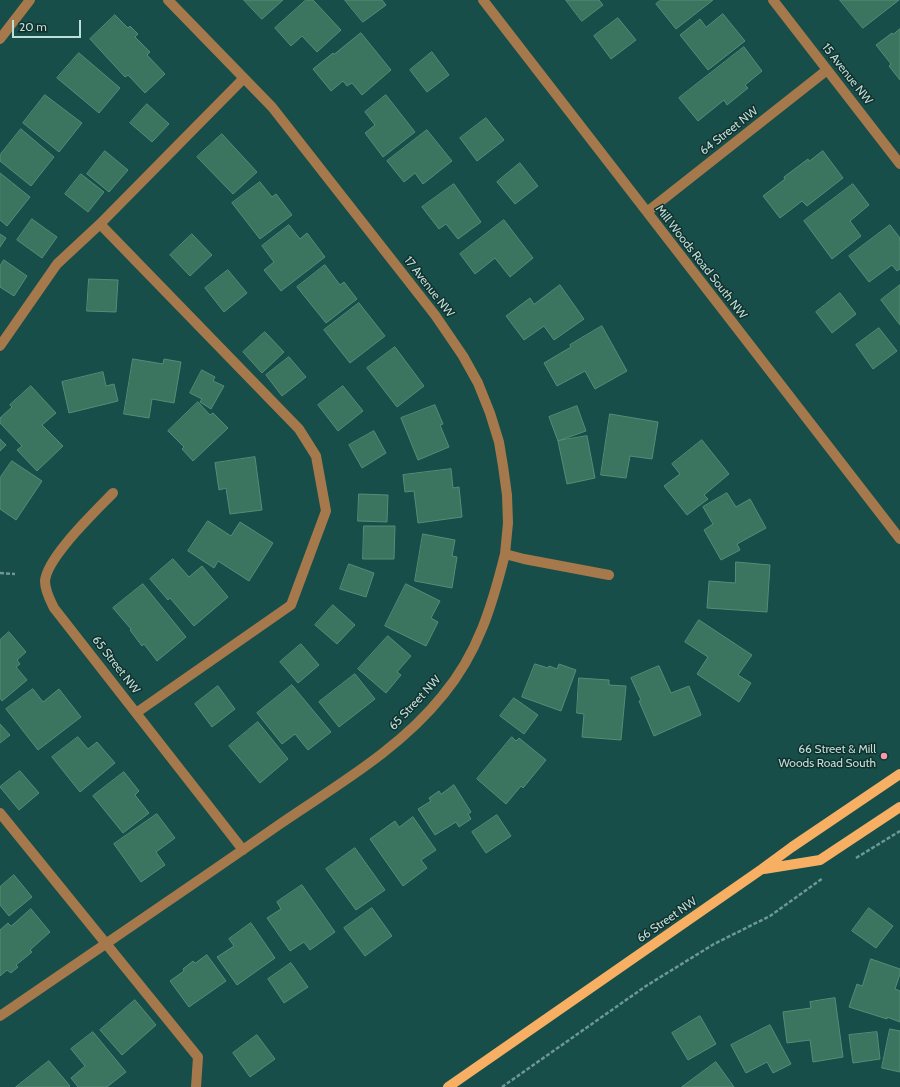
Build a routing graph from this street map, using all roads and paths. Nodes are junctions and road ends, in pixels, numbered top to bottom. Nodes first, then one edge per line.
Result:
1 (30, 0) edge
2 (168, 0) edge
3 (483, 0) edge
4 (774, 0) edge
5 (0, 39) edge
6 (827, 70) junction
7 (244, 78) junction
8 (900, 164) edge
9 (646, 212) junction
10 (100, 224) junction
11 (0, 346) edge
12 (113, 493) dead end
13 (900, 539) edge
14 (506, 554) junction
15 (0, 573) edge
16 (15, 574) dead end
17 (609, 575) dead end
18 (136, 713) junction
19 (900, 774) edge
20 (900, 807) edge
21 (0, 813) edge
22 (900, 831) edge
23 (243, 850) junction
24 (852, 861) dead end
25 (762, 869) junction
26 (828, 874) dead end
27 (106, 943) junction
28 (0, 1016) edge
29 (196, 1087) edge
30 (448, 1087) edge
31 (502, 1087) edge

1 - 5 street
2 - 7 street, 17 Avenue NW
3 - 9 street, Mill Woods Road South NW
4 - 6 street, 15 Avenue NW
6 - 8 street, 15 Avenue NW
6 - 9 street, 64 Street NW
7 - 10 street
7 - 14 street, 17 Avenue NW
9 - 13 street, Mill Woods Road South NW
10 - 11 street
10 - 18 street
12 - 18 street, 65 Street NW
14 - 17 street
14 - 23 street, 65 Street NW
15 - 16 path
18 - 23 street, 65 Street NW
19 - 25 main road, 66 Street NW
20 - 25 main road
21 - 27 street
22 - 24 path
23 - 27 street, 65 Street NW
25 - 30 main road, 66 Street NW
26 - 31 path
27 - 28 street, 65 Street NW
27 - 29 street

